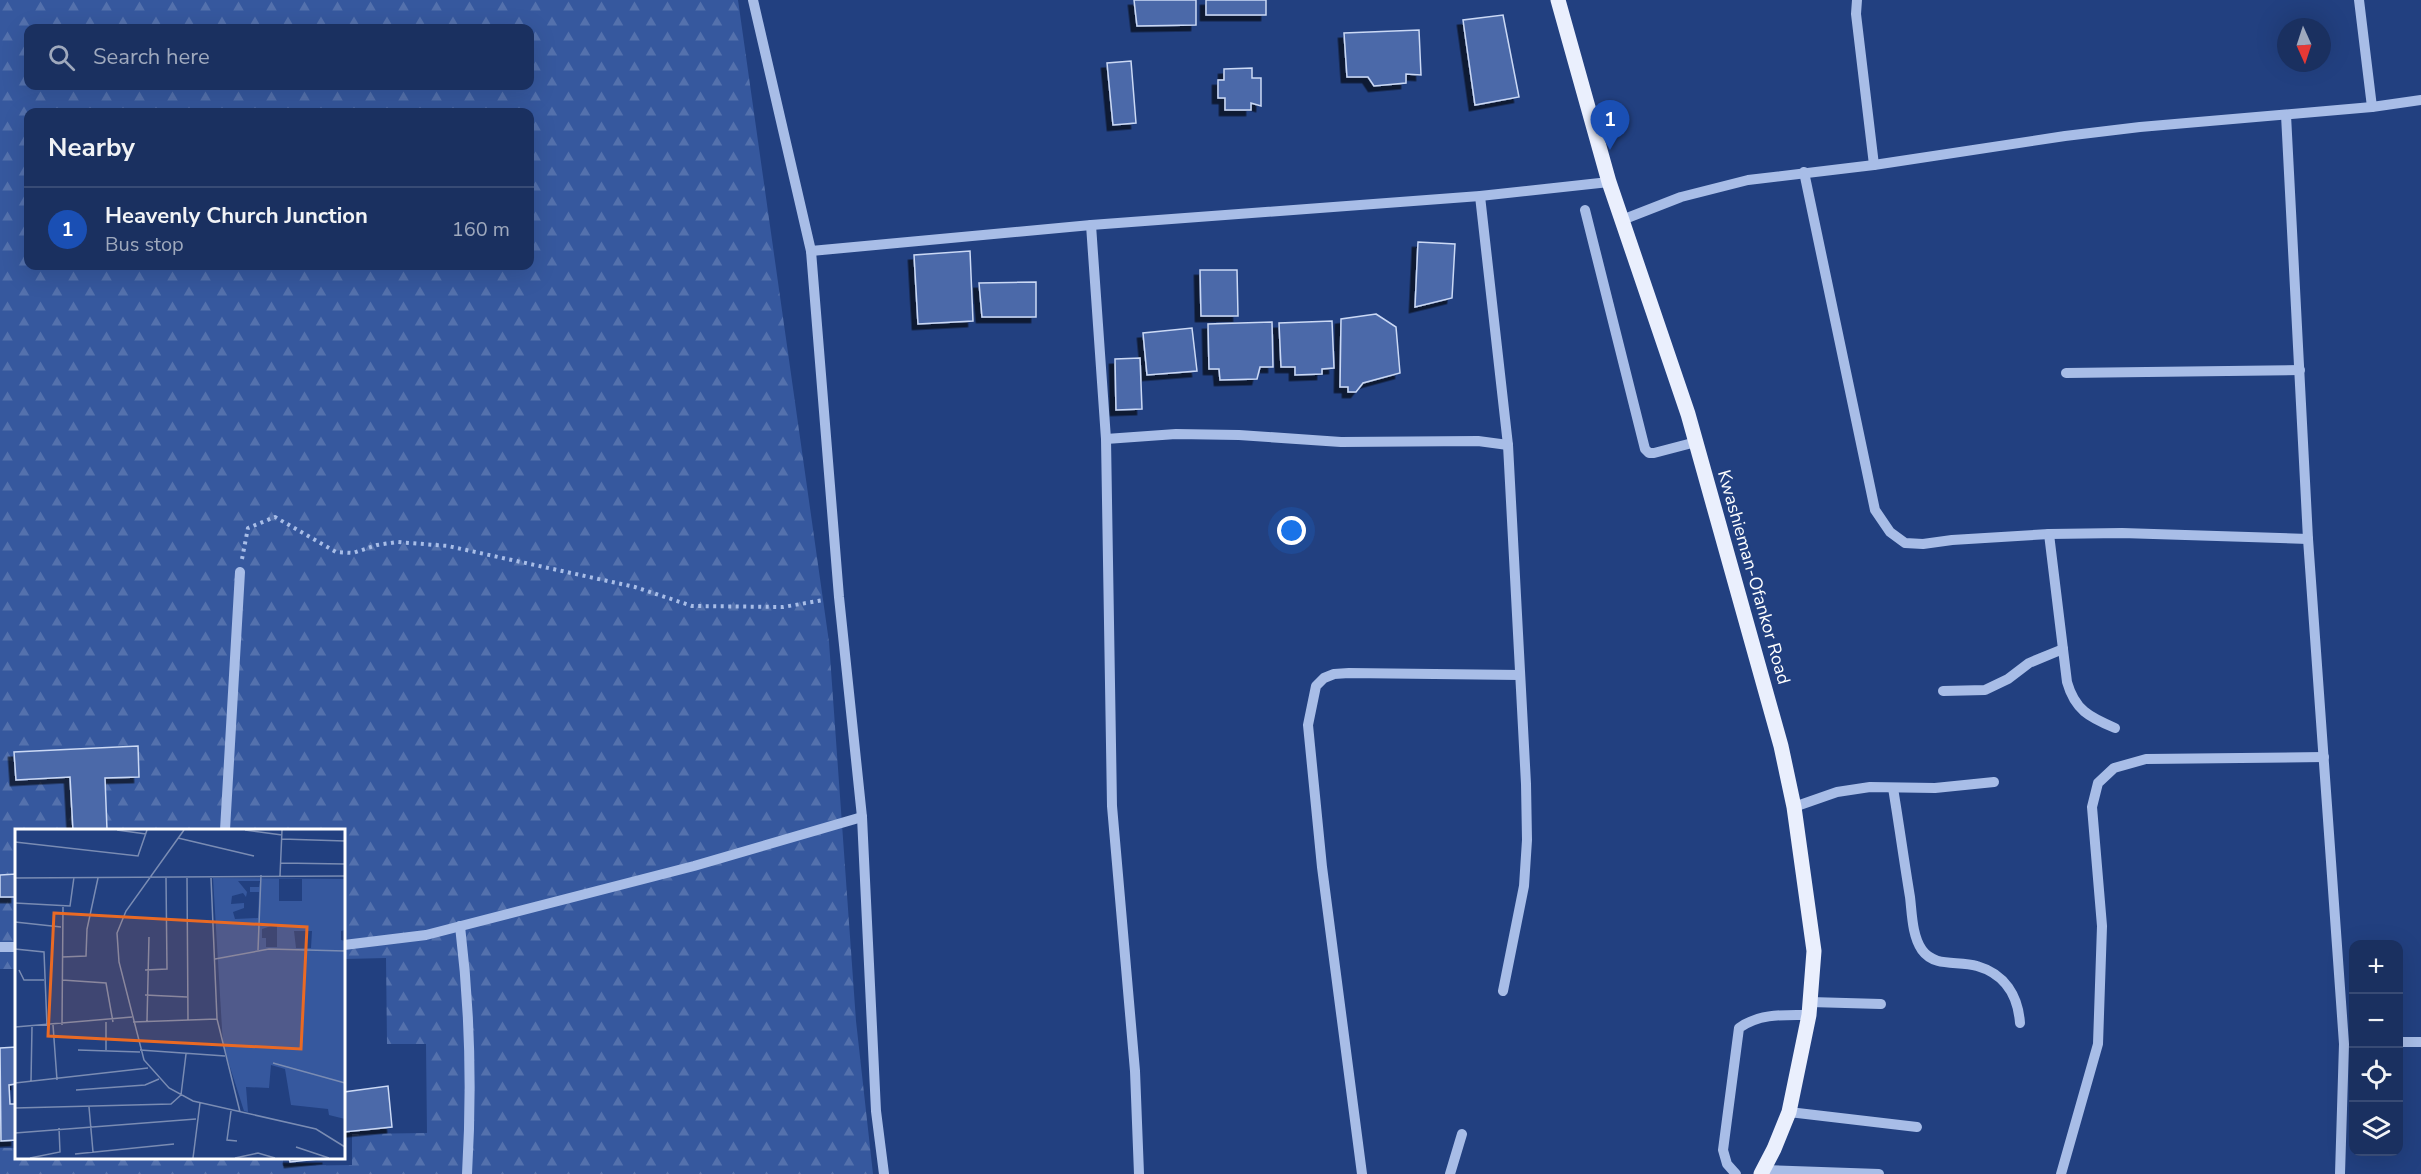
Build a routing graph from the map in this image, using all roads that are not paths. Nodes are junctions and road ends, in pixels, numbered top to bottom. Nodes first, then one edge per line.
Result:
1 (753, 0) edge
2 (1558, 0) edge
3 (1857, 0) edge
4 (2359, 0) edge
5 (2421, 100) edge
6 (2372, 107) junction
7 (2286, 115) junction
8 (1874, 165) junction
9 (1804, 172) junction
10 (1609, 182) junction
11 (1480, 196) junction
12 (1585, 210) dead end
13 (1622, 220) junction
14 (1091, 225) junction
15 (811, 251) junction
16 (2300, 370) junction
17 (2066, 373) dead end
18 (1106, 439) junction
19 (1696, 442) junction
20 (1508, 445) junction
21 (2049, 534) junction
22 (2308, 539) junction
23 (240, 572) road end
24 (2063, 649) junction
25 (1520, 675) junction
26 (1943, 691) dead end
27 (2115, 728) dead end
28 (2324, 757) junction
29 (1994, 782) dead end
30 (1893, 788) junction
31 (1794, 807) junction
32 (862, 817) junction
33 (225, 829) edge
34 (460, 926) junction
35 (345, 945) edge
36 (1503, 991) dead end
37 (1881, 1004) dead end
38 (1810, 1009) junction
39 (2020, 1023) dead end
40 (2403, 1042) edge
41 (2421, 1042) edge
42 (2349, 1044) edge
43 (1789, 1112) junction
44 (1917, 1127) dead end
45 (1462, 1134) dead end
46 (1762, 1172) edge
47 (467, 1174) edge
48 (884, 1174) edge
49 (1139, 1174) edge
50 (1362, 1174) edge
51 (1450, 1174) edge
52 (1736, 1174) edge
53 (1879, 1174) edge
54 (2061, 1174) edge
55 (2340, 1174) edge

1 - 15 street
2 - 10 main road, Kwashieman-Ofankor Road
3 - 8 street
4 - 6 street
5 - 6 street
6 - 7 street
7 - 8 street
7 - 16 street
8 - 9 street
9 - 13 street
9 - 21 street
10 - 11 street
10 - 13 main road, Kwashieman-Ofankor Road
11 - 14 street
11 - 20 street
12 - 19 street
13 - 19 main road, Kwashieman-Ofankor Road
14 - 15 street
14 - 18 street
15 - 32 street
16 - 17 street
16 - 22 street
18 - 20 street
18 - 49 street
19 - 31 main road, Kwashieman-Ofankor Road
20 - 25 street
21 - 22 street
21 - 24 street
22 - 28 street
23 - 33 street
24 - 26 street
24 - 27 street
25 - 36 street
25 - 50 street
28 - 42 street
28 - 54 street
29 - 30 street
30 - 31 street
30 - 39 street
31 - 38 main road, Kwashieman-Ofankor Road
32 - 34 street
32 - 48 street
34 - 35 street
34 - 47 street
37 - 38 street
38 - 43 main road, Kwashieman-Ofankor Road
38 - 52 street
40 - 41 street
42 - 55 street
43 - 44 street
43 - 46 main road, Kwashieman-Ofankor Road
45 - 51 street
46 - 53 street

